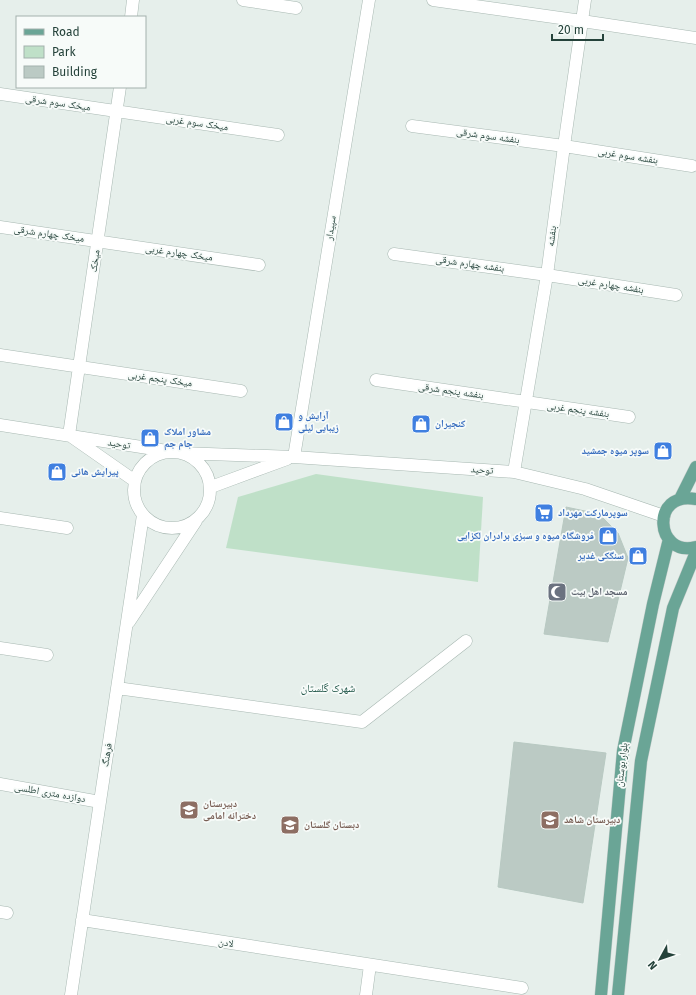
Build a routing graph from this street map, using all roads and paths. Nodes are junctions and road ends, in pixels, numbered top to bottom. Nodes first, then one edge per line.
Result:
1 (133, 0) edge
2 (243, 0) edge
3 (369, 0) edge
4 (433, 0) edge
5 (585, 0) edge
6 (296, 8) dead end
7 (131, 16) edge
8 (582, 21) junction
9 (696, 38) edge
10 (120, 88) edge
11 (0, 94) edge
12 (117, 112) junction
13 (412, 126) dead end
14 (278, 135) dead end
15 (564, 146) junction
16 (692, 166) dead end
17 (0, 227) edge
18 (98, 241) junction
19 (394, 254) dead end
20 (259, 265) dead end
21 (547, 275) junction
22 (676, 295) dead end
23 (0, 356) edge
24 (79, 367) junction
25 (376, 380) dead end
26 (241, 391) dead end
27 (526, 402) junction
28 (629, 417) dead end
29 (0, 424) edge
30 (69, 435) junction
31 (175, 452) junction
32 (294, 457) junction
33 (696, 467) edge
34 (514, 472) junction
35 (135, 481) junction
36 (211, 487) junction
37 (680, 499) junction
38 (696, 499) edge
39 (144, 515) junction
40 (664, 516) junction
41 (0, 518) edge
42 (198, 519) junction
43 (67, 528) dead end
44 (669, 540) junction
45 (696, 548) edge
46 (696, 552) edge
47 (127, 625) junction
48 (466, 641) dead end
49 (0, 648) edge
50 (47, 655) dead end
51 (117, 688) junction
52 (0, 784) edge
53 (100, 802) junction
54 (82, 920) junction
55 (370, 965) junction
56 (522, 988) dead end
57 (70, 995) edge
58 (366, 995) edge
59 (601, 995) edge
60 (618, 995) edge

1 - 7 street
2 - 6 street
3 - 32 street, سپیدار
4 - 8 street
5 - 8 street, بنفشه
8 - 9 street
8 - 15 street, بنفشه
10 - 12 street, میخک
11 - 12 street, میخک سوم شرقی
12 - 14 street, میخک سوم غربی
12 - 18 street, میخک
13 - 15 street, بنفشه سوم شرقی
15 - 16 street, بنفشه سوم غربی
15 - 21 street, بنفشه
17 - 18 street, میخک چهارم شرقی
18 - 20 street, میخک چهارم غربی
18 - 24 street, میخک
19 - 21 street, بنفشه چهارم شرقی
21 - 22 street, بنفشه چهارم غربی
21 - 27 street, بنفشه
23 - 24 street, میخک پنجم غربی
24 - 26 street, میخک پنجم غربی
24 - 30 street, میخک
25 - 27 street, بنفشه پنجم شرقی
27 - 28 street, بنفشه پنجم غربی
27 - 34 street, بنفشه
29 - 30 street, توحید
30 - 31 street, توحید
30 - 35 street, توحید
31 - 32 street, توحید
31 - 35 street
31 - 36 street
32 - 34 street, توحید
32 - 36 street, توحید
33 - 37 main road
34 - 40 street, توحید
35 - 39 street
36 - 42 street
37 - 38 main road
37 - 40 main road
39 - 42 street
39 - 47 street, فرهنگ
40 - 44 main road
41 - 43 street
42 - 47 street
44 - 45 main road
44 - 59 main road, بلوار بوستان
46 - 60 main road, بلوار بوستان
47 - 51 street, فرهنگ
48 - 51 street
49 - 50 street
51 - 53 street, فرهنگ
52 - 53 street, دوازده متری اطلسی
53 - 54 street, فرهنگ
54 - 55 street, لادن
54 - 57 street, فرهنگ
55 - 56 street, لادن
55 - 58 street

